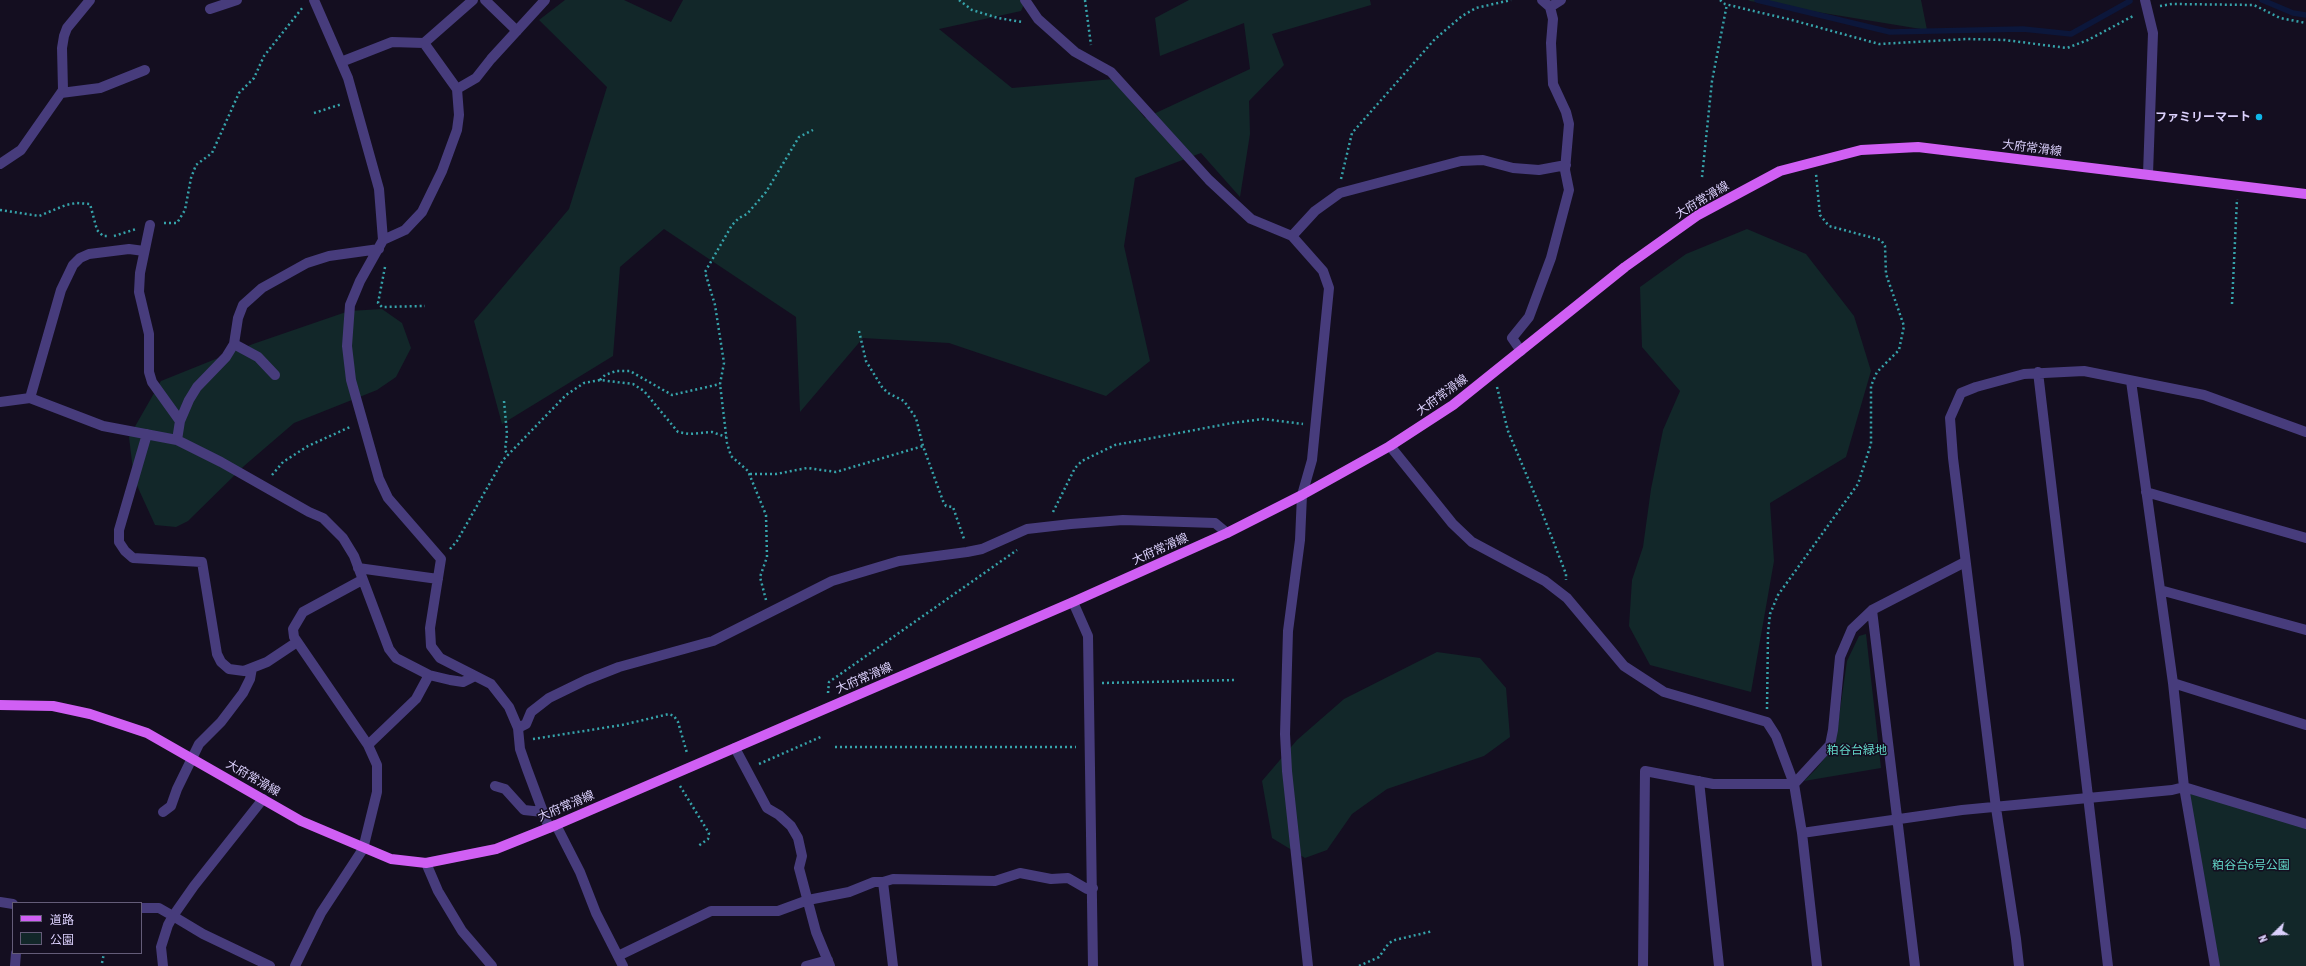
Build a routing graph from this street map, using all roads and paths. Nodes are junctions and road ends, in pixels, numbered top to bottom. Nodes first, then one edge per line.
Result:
1 (90, 0) edge
2 (237, 0) edge
3 (473, 0) edge
4 (485, 0) edge
5 (545, 0) edge
6 (959, 0) edge
7 (1025, 0) edge
8 (1085, 0) edge
9 (1511, 0) edge
10 (1542, 0) edge
11 (1561, 0) edge
12 (1720, 0) edge
13 (2145, 0) edge
14 (310, 2) edge
15 (1727, 4) junction
16 (1550, 7) junction
17 (210, 9) dead end
18 (2147, 10) junction
19 (1034, 14) junction
20 (2306, 23) edge
21 (517, 31) junction
22 (424, 43) junction
23 (341, 62) junction
24 (1094, 63) junction
25 (145, 70) dead end
26 (457, 89) junction
27 (61, 93) junction
28 (354, 101) junction
29 (314, 113) dead end
30 (813, 130) dead end
31 (1815, 162) junction
32 (0, 164) edge
33 (1566, 165) junction
34 (2148, 174) junction
35 (1702, 177) dead end
36 (2238, 185) junction
37 (1340, 194) junction
38 (2306, 194) edge
39 (0, 210) edge
40 (150, 225) junction
41 (1292, 236) junction
42 (381, 244) junction
43 (144, 251) junction
44 (2232, 304) dead end
45 (425, 306) dead end
46 (859, 331) dead end
47 (234, 344) junction
48 (1520, 351) junction
49 (2038, 372) junction
50 (275, 375) dead end
51 (1490, 375) junction
52 (600, 380) junction
53 (2131, 381) junction
54 (720, 384) junction
55 (30, 398) junction
56 (504, 401) dead end
57 (0, 402) edge
58 (363, 420) junction
59 (180, 421) junction
60 (2306, 432) edge
61 (147, 434) junction
62 (726, 437) junction
63 (177, 440) junction
64 (923, 446) junction
65 (1390, 446) junction
66 (508, 455) junction
67 (750, 474) junction
68 (264, 487) junction
69 (2146, 492) junction
70 (1302, 495) junction
71 (1227, 533) junction
72 (2306, 538) edge
73 (967, 552) junction
74 (441, 559) junction
75 (1965, 562) junction
76 (358, 568) junction
77 (438, 579) junction
78 (362, 580) junction
79 (2160, 590) junction
80 (1566, 598) junction
81 (1073, 602) junction
82 (1872, 610) junction
83 (770, 614) junction
84 (2306, 630) edge
85 (297, 642) junction
86 (252, 668) junction
87 (429, 675) junction
88 (473, 677) junction
89 (1236, 680) dead end
90 (1089, 683) junction
91 (2173, 683) junction
92 (0, 705) edge
93 (1767, 722) junction
94 (2306, 725) edge
95 (518, 728) junction
96 (823, 736) dead end
97 (519, 739) junction
98 (368, 745) junction
99 (835, 747) dead end
100 (1090, 747) junction
101 (735, 748) junction
102 (193, 758) junction
103 (692, 766) junction
104 (746, 770) junction
105 (673, 775) junction
106 (1699, 780) junction
107 (1794, 784) junction
108 (495, 786) dead end
109 (2184, 787) junction
110 (2089, 798) junction
111 (263, 799) junction
112 (1996, 808) junction
113 (163, 812) dead end
114 (543, 812) junction
115 (1898, 819) junction
116 (2306, 824) edge
117 (553, 826) junction
118 (1802, 833) junction
119 (697, 847) dead end
120 (363, 849) junction
121 (426, 863) junction
122 (883, 882) junction
123 (1093, 888) junction
124 (808, 900) junction
125 (0, 902) edge
126 (12, 904) edge
127 (142, 908) edge
128 (173, 916) junction
129 (1432, 931) dead end
130 (16, 954) edge
131 (104, 954) edge
132 (618, 956) junction
133 (102, 963) dead end
134 (829, 963) edge
135 (15, 966) edge
136 (163, 966) edge
137 (270, 966) edge
138 (295, 966) edge
139 (492, 966) edge
140 (623, 966) edge
141 (806, 966) edge
142 (893, 966) edge
143 (1092, 966) edge
144 (1308, 966) edge
145 (1359, 966) edge
146 (1642, 966) edge
147 (1719, 966) edge
148 (1816, 966) edge
149 (1915, 966) edge
150 (2018, 966) edge
151 (2108, 966) edge
152 (2215, 966) edge

1 - 27 street
2 - 17 street
3 - 22 street
4 - 21 street
5 - 21 street
6 - 19 path
7 - 19 street
8 - 24 path
9 - 37 path
10 - 16 street
11 - 16 street
12 - 15 path
13 - 18 street
14 - 23 street
14 - 40 path
15 - 18 path
15 - 35 path
16 - 33 street
18 - 20 path
18 - 34 street
19 - 24 street
21 - 26 street
22 - 23 street
22 - 26 street
23 - 28 street
24 - 41 street
25 - 27 street
26 - 42 street
27 - 32 street
28 - 29 path
28 - 42 street
30 - 54 path
31 - 34 main road, 大府常滑線
31 - 48 main road, 大府常滑線
31 - 93 path
33 - 37 street
33 - 48 street
34 - 36 main road, 大府常滑線
36 - 38 main road, 大府常滑線
36 - 44 path
37 - 41 street
39 - 40 path
40 - 43 street
41 - 70 street
42 - 45 path
42 - 47 street
42 - 58 street
43 - 55 street
43 - 59 street
46 - 64 path
47 - 50 street
47 - 59 street
48 - 51 main road, 大府常滑線
49 - 53 street
49 - 75 street
49 - 110 street
51 - 65 main road, 大府常滑線
51 - 80 path
52 - 54 path
52 - 62 path
52 - 66 path
53 - 60 street
53 - 69 street
54 - 62 path
55 - 57 street
55 - 61 street
56 - 66 path
58 - 68 path
58 - 74 street
59 - 63 street
61 - 63 street
61 - 86 street
62 - 67 path
63 - 68 street
64 - 67 path
64 - 73 path
65 - 70 main road, 大府常滑線
65 - 80 street
66 - 74 path
67 - 83 path
68 - 76 street
69 - 72 street
69 - 79 street
70 - 71 main road, 大府常滑線
70 - 144 street
71 - 73 street
71 - 81 main road, 大府常滑線
73 - 83 street
74 - 77 street
75 - 82 street
75 - 112 street
76 - 77 street
76 - 78 street
77 - 88 street
78 - 85 street
78 - 87 street
79 - 84 street
79 - 91 street
80 - 93 street
81 - 90 street
81 - 101 main road, 大府常滑線
82 - 107 street
82 - 115 street
83 - 95 street
85 - 86 street
85 - 98 street
86 - 102 street
87 - 88 street
87 - 98 street
88 - 95 street
89 - 90 path
90 - 100 street
91 - 94 street
91 - 109 street
92 - 102 main road, 大府常滑線
93 - 107 street
95 - 97 street
96 - 104 path
97 - 103 path
97 - 114 street
98 - 120 street
99 - 100 path
100 - 123 street
101 - 103 main road, 大府常滑線
101 - 104 street
102 - 111 main road, 大府常滑線
102 - 113 street
103 - 105 main road, 大府常滑線
104 - 124 street
105 - 117 main road, 大府常滑線
105 - 119 path
106 - 107 street
106 - 146 street
106 - 147 street
107 - 118 street
108 - 114 street
109 - 110 street
109 - 116 street
109 - 152 street
110 - 112 street
110 - 151 street
111 - 120 main road, 大府常滑線
111 - 128 street
112 - 115 street
112 - 150 street
114 - 117 street
115 - 118 street
115 - 149 street
117 - 121 main road, 大府常滑線
117 - 132 street
118 - 148 street
120 - 121 main road, 大府常滑線
120 - 138 street
121 - 139 street
122 - 123 street
122 - 124 street
122 - 142 street
123 - 143 street
124 - 132 street
124 - 134 street
125 - 126 street
127 - 128 street
128 - 136 street
128 - 137 street
129 - 145 path
130 - 135 street
131 - 133 path
132 - 140 street
134 - 141 street

